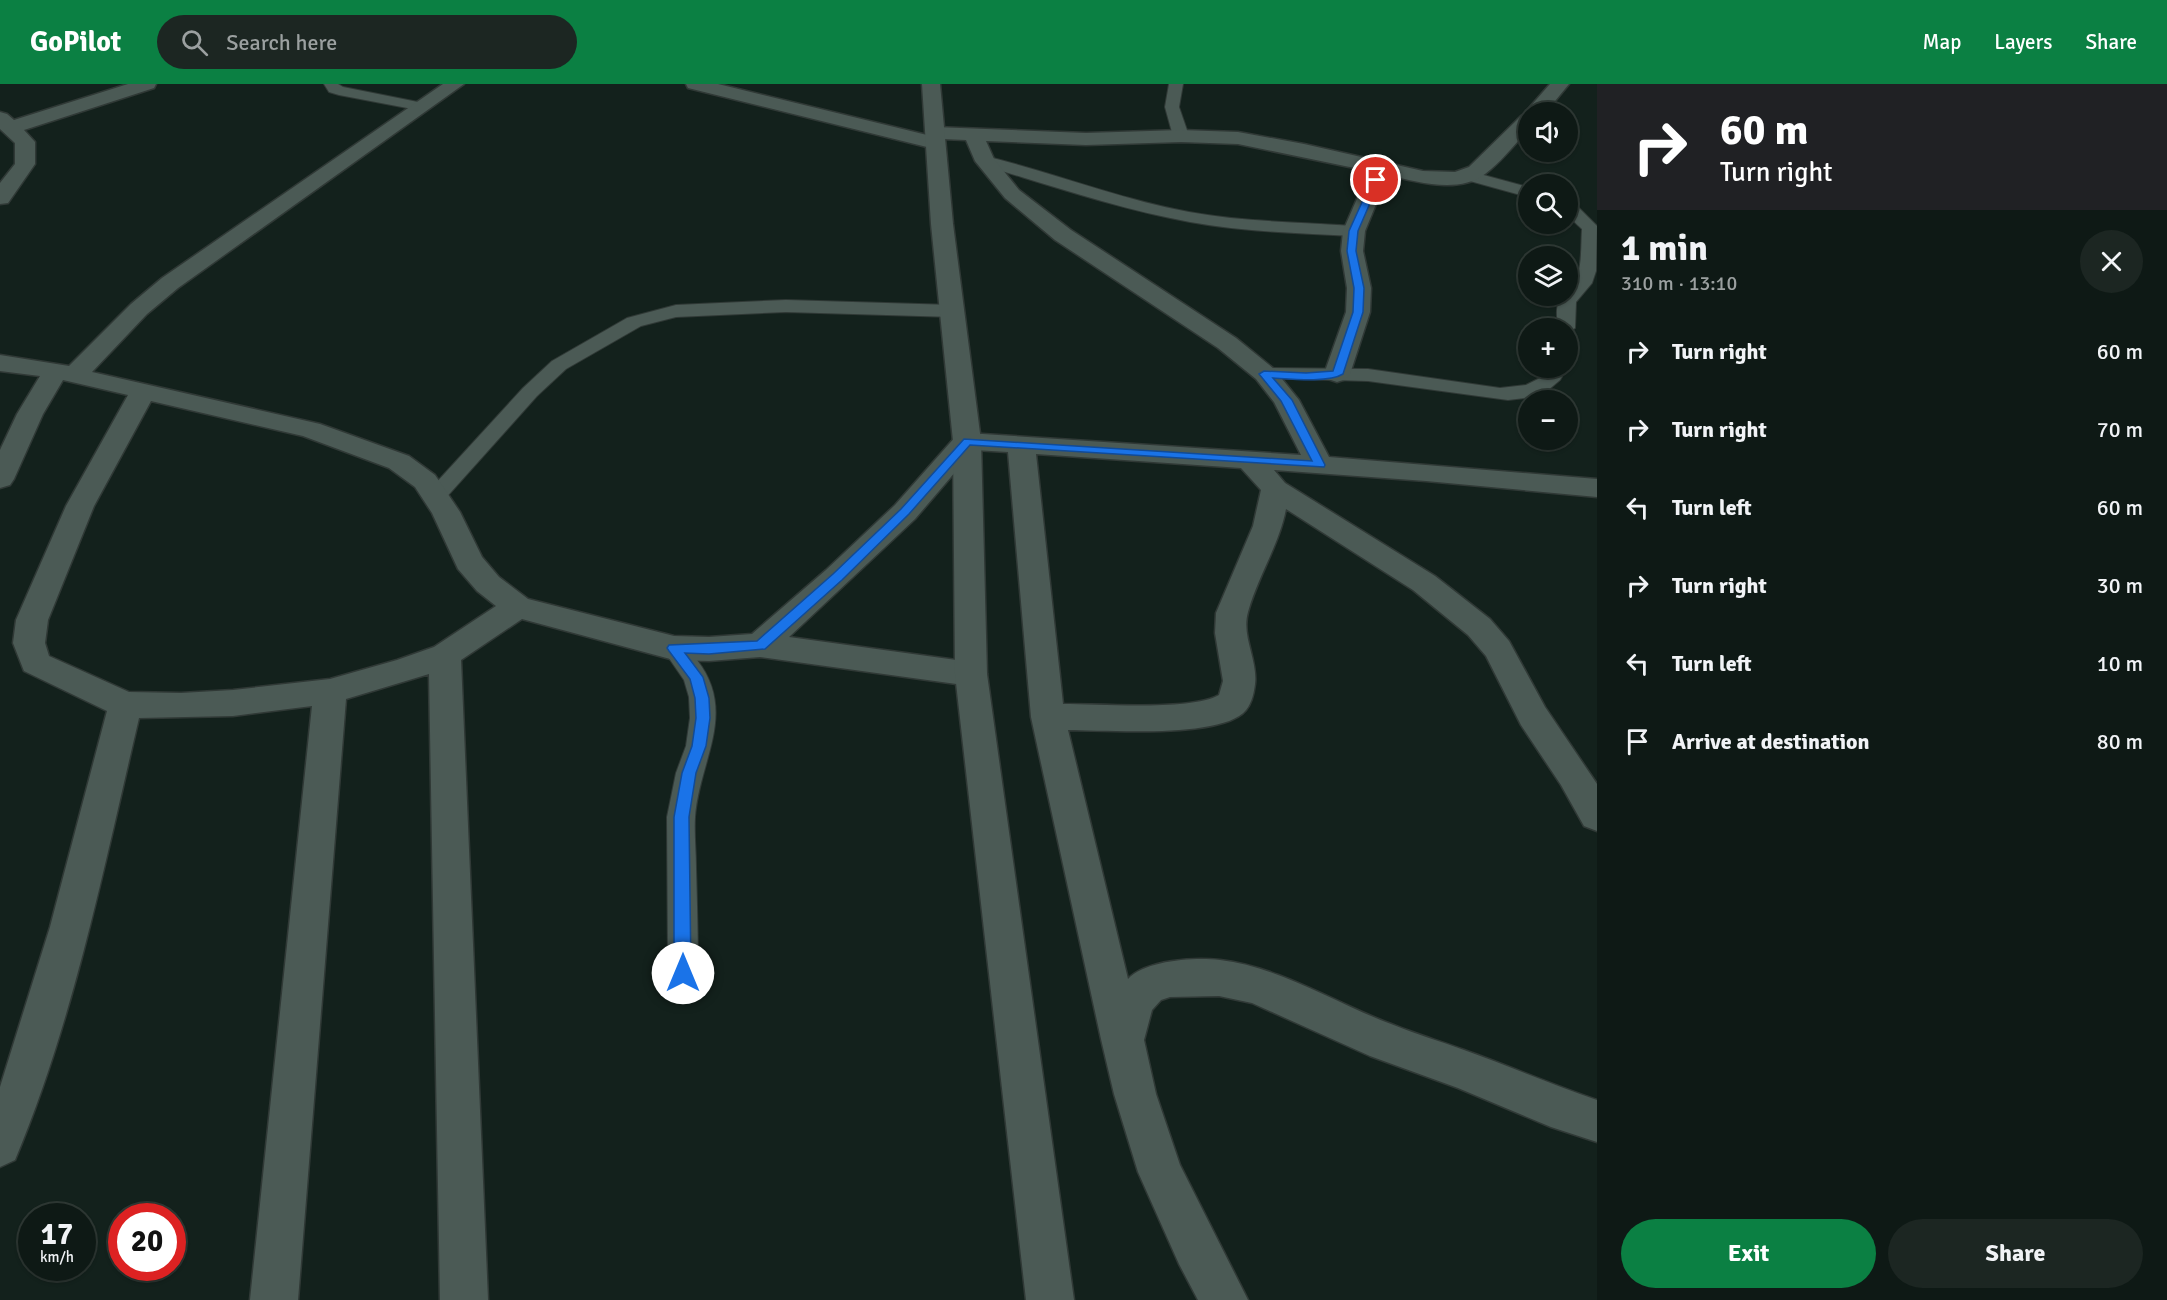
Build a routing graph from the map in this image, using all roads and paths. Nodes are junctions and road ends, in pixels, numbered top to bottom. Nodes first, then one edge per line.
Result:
1 (147, 84) edge
2 (331, 84) edge
3 (455, 84) edge
4 (695, 84) edge
5 (931, 84) edge
6 (1176, 84) edge
7 (1560, 84) edge
8 (1545, 102) edge
9 (423, 107) junction
10 (5, 123) edge
11 (1518, 130) edge
12 (973, 134) junction
13 (1181, 136) junction
14 (935, 138) junction
15 (985, 161) junction
16 (1380, 168) junction
17 (1465, 175) junction
18 (1518, 189) edge
19 (0, 198) edge
20 (1578, 217) edge
21 (1354, 231) junction
22 (953, 311) junction
23 (1566, 318) edge
24 (0, 363) edge
25 (65, 373) junction
26 (1264, 374) junction
27 (1337, 374) junction
28 (1548, 378) edge
29 (143, 391) junction
30 (968, 441) junction
31 (1021, 445) junction
32 (1249, 460) junction
33 (1320, 465) junction
34 (0, 479) edge
35 (1597, 488) edge
36 (1275, 489) junction
37 (435, 496) junction
38 (518, 607) junction
39 (760, 645) junction
40 (674, 648) junction
41 (445, 655) junction
42 (971, 674) junction
43 (330, 691) junction
44 (125, 705) junction
45 (1048, 717) junction
46 (1597, 816) edge
47 (683, 973) dead end
48 (1123, 1040) junction
49 (1597, 1120) edge
50 (0, 1145) edge
51 (274, 1300) edge
52 (464, 1300) edge
53 (1050, 1300) edge
54 (1224, 1300) edge

1 - 10 street
2 - 9 lane
3 - 9 street
4 - 14 street
5 - 14 street
6 - 13 lane
7 - 8 street
9 - 25 street
10 - 19 street
11 - 17 street
12 - 13 street
12 - 14 street
12 - 15 street
13 - 16 street
14 - 22 street
15 - 21 lane
15 - 26 street
16 - 17 street
16 - 21 street
17 - 18 lane
20 - 23 lane
21 - 27 street
22 - 30 street
22 - 37 lane
24 - 25 street
25 - 29 street
25 - 34 street
26 - 27 lane
26 - 33 street
27 - 28 lane
29 - 37 street
29 - 44 street
30 - 31 street
30 - 39 street
30 - 42 street
31 - 32 street
31 - 45 street
32 - 33 street
32 - 36 street
33 - 35 street
36 - 45 street
36 - 46 street
37 - 38 street
38 - 40 street
38 - 41 street
39 - 40 street
39 - 42 street
40 - 47 lane
41 - 43 street
41 - 52 street
42 - 53 street
43 - 44 street
43 - 51 street
44 - 50 street
45 - 48 street
48 - 49 street
48 - 54 street

